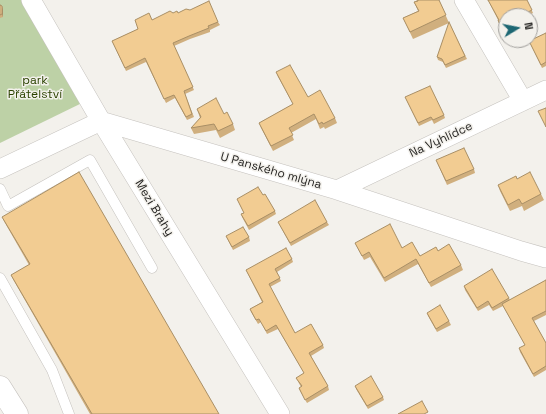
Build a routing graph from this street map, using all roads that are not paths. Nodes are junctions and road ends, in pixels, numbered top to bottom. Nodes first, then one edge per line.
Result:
1 (31, 0) edge
2 (464, 0) edge
3 (546, 90) edge
4 (523, 101) junction
5 (101, 121) junction
6 (0, 169) edge
7 (0, 189) edge
8 (337, 190) junction
9 (4, 209) edge
10 (546, 258) edge
11 (152, 268) dead end
12 (0, 278) edge
13 (0, 387) edge
14 (17, 414) edge
15 (69, 414) edge
16 (280, 414) edge

1 - 5 street, Mezi Brahy
2 - 4 street
3 - 4 street, Na Vyhlídce
4 - 8 street, Na Vyhlídce
5 - 6 street
5 - 8 street, U Panského mlýna
5 - 16 street, Mezi Brahy
7 - 9 lane
8 - 10 street, U Panského mlýna
9 - 11 lane
12 - 15 lane
13 - 14 main road

